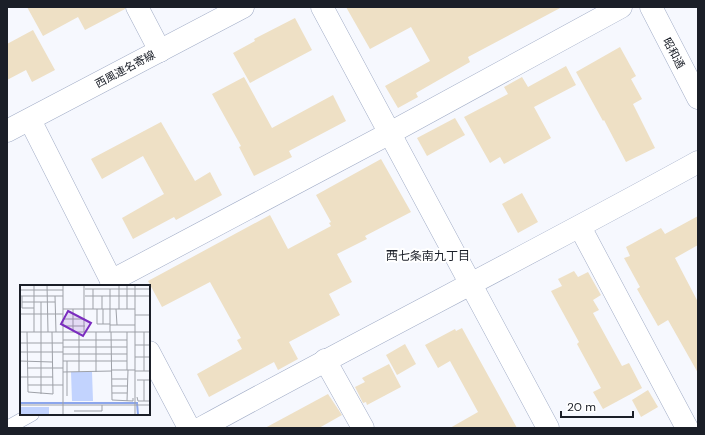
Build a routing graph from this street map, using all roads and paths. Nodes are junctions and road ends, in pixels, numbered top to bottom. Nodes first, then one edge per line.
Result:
1 (137, 7) edge
2 (244, 7) edge
3 (322, 7) edge
4 (622, 7) edge
5 (650, 7) edge
6 (160, 50) junction
7 (698, 98) edge
8 (30, 120) junction
9 (7, 131) edge
10 (390, 133) junction
11 (698, 162) edge
12 (580, 227) junction
13 (113, 284) edge
14 (470, 284) junction
15 (150, 354) edge
16 (325, 360) junction
17 (30, 415) edge
18 (7, 428) edge
19 (189, 428) edge
20 (201, 428) edge
21 (363, 428) edge
22 (548, 428) edge
23 (687, 428) edge

1 - 6 street
2 - 6 street, 西風連名寄線
3 - 10 street
4 - 10 street
5 - 7 street, 昭和通
6 - 8 street, 西風連名寄線
8 - 9 street, 西風連名寄線
8 - 13 street
10 - 13 street
10 - 14 street
11 - 12 street
12 - 14 street
12 - 23 street
14 - 16 street
14 - 22 street
15 - 19 street
16 - 20 street
16 - 21 street
17 - 18 lane

